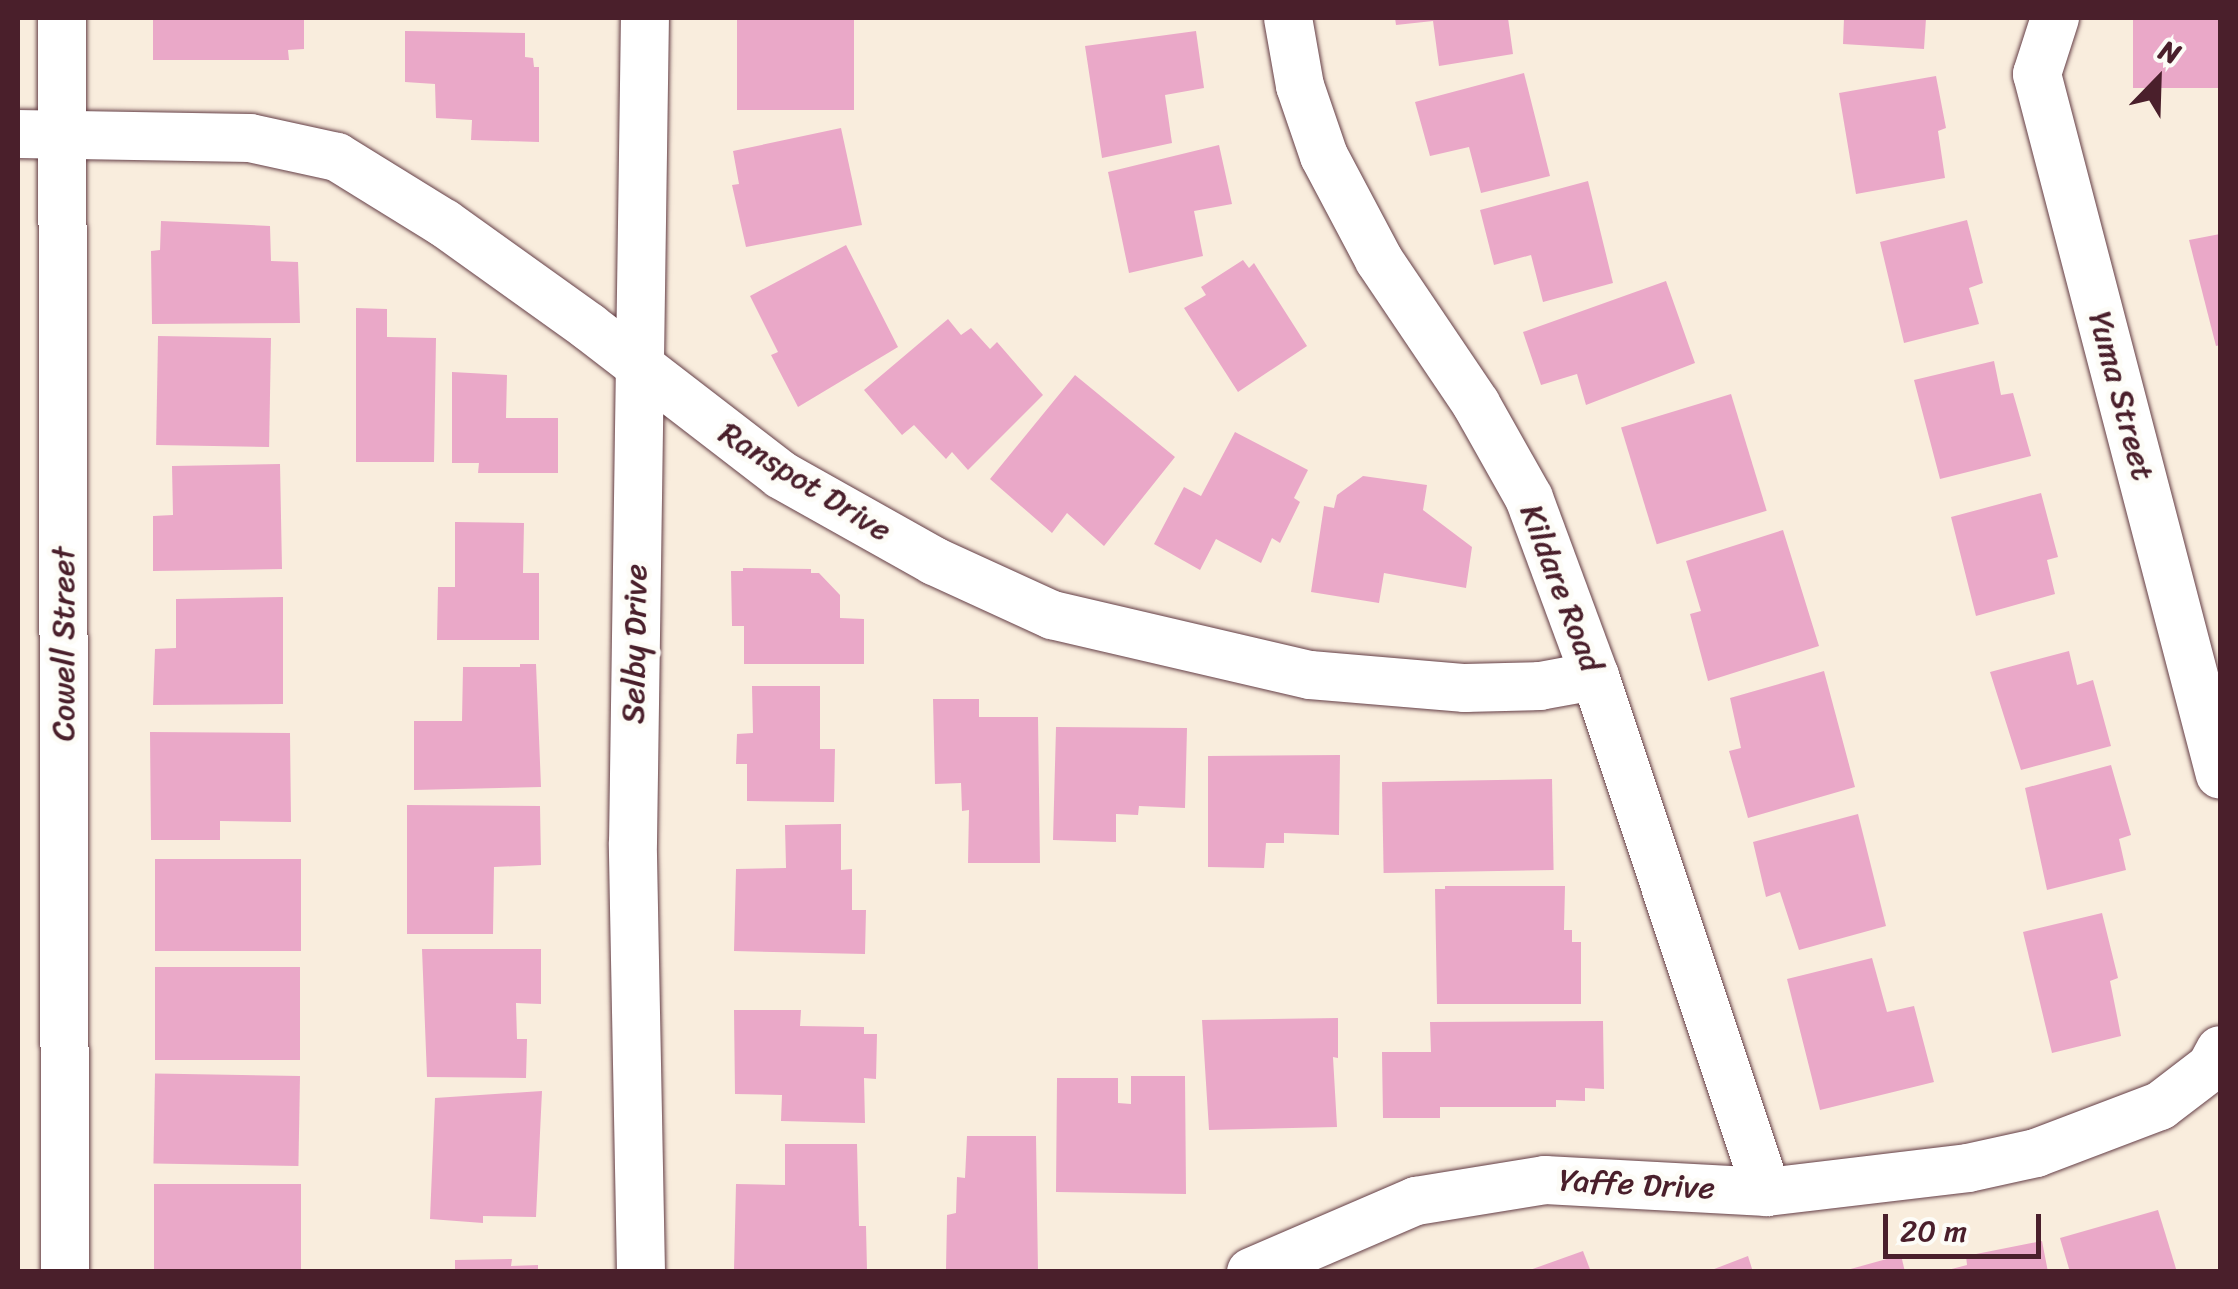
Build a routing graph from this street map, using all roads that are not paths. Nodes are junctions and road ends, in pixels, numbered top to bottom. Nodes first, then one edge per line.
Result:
1 (62, 18) edge
2 (646, 18) edge
3 (1288, 18) edge
4 (2055, 18) edge
5 (18, 134) edge
6 (64, 134) junction
7 (638, 366) junction
8 (1595, 676) junction
9 (2220, 776) edge
10 (2220, 1050) edge
11 (1767, 1192) junction
12 (65, 1272) edge
13 (641, 1272) edge
14 (1251, 1272) edge

1 - 6 street, Cowell Street
2 - 7 street, Selby Drive
3 - 8 street, Kildare Road
4 - 9 street, Yuma Street
5 - 6 street, Ranspot Drive
6 - 7 street, Ranspot Drive
6 - 12 street, Cowell Street
7 - 8 street, Ranspot Drive
7 - 13 street, Selby Drive
8 - 11 street, Kildare Road
10 - 11 street, Yaffe Drive
11 - 14 street, Yaffe Drive

